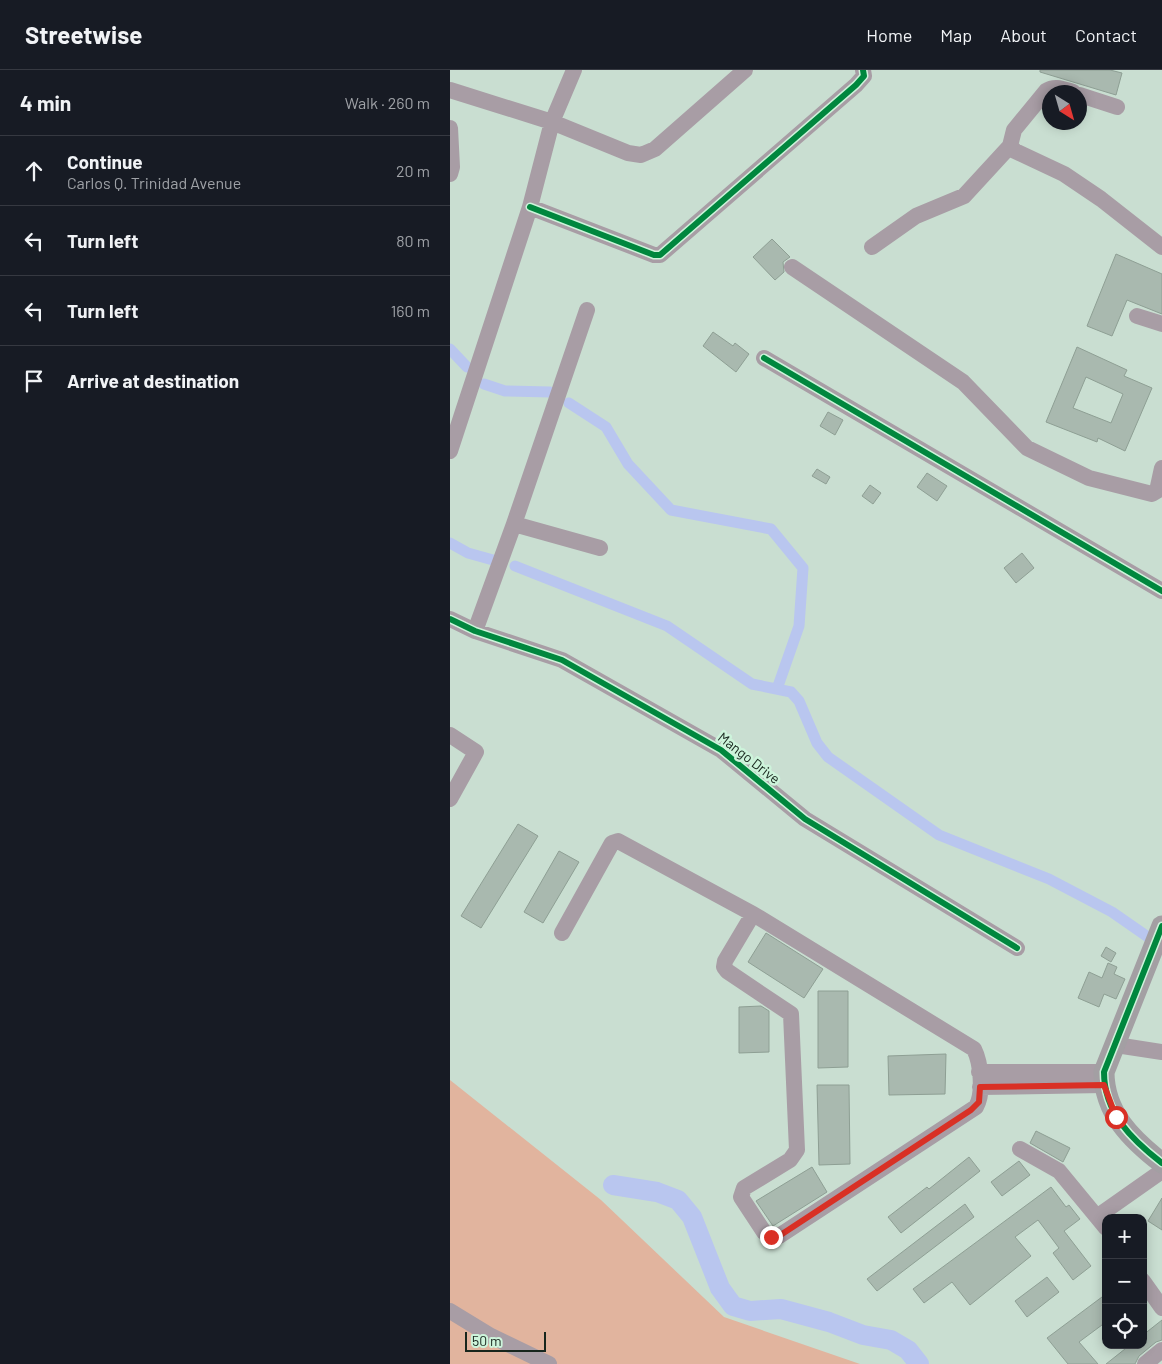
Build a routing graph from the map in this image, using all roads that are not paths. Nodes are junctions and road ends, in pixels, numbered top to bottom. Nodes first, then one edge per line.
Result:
1 (574, 70) edge
2 (745, 70) edge
3 (863, 70) edge
4 (450, 90) edge
5 (1042, 96) edge
6 (1087, 97) edge
7 (1117, 107) dead end
8 (552, 122) junction
9 (450, 128) edge
10 (1010, 146) junction
11 (450, 174) edge
12 (530, 207) junction
13 (872, 247) dead end
14 (1162, 247) edge
15 (792, 267) dead end
16 (587, 310) dead end
17 (1137, 316) dead end
18 (1162, 324) edge
19 (764, 358) dead end
20 (450, 451) edge
21 (1162, 468) edge
22 (514, 524) junction
23 (600, 548) dead end
24 (1162, 591) edge
25 (450, 619) edge
26 (475, 631) junction
27 (450, 734) edge
28 (450, 799) edge
29 (753, 914) junction
30 (1162, 926) edge
31 (562, 933) dead end
32 (1017, 948) dead end
33 (1116, 1045) junction
34 (1162, 1052) edge
35 (1104, 1079) junction
36 (980, 1080) junction
37 (1020, 1148) dead end
38 (1162, 1163) edge
39 (1162, 1171) edge
40 (1111, 1214) edge
41 (1102, 1222) edge
42 (1147, 1287) edge
43 (1162, 1308) edge
44 (450, 1310) edge
45 (1162, 1350) edge
46 (549, 1364) edge
47 (1145, 1364) edge

1 - 8 street
2 - 8 street
3 - 12 street
4 - 8 street
5 - 10 street
6 - 7 street
8 - 12 street
9 - 11 street
10 - 13 street
10 - 14 street
12 - 20 street
15 - 21 street
16 - 22 street
17 - 18 street
19 - 24 street
22 - 23 street
22 - 26 street
25 - 26 street, Mango Drive
26 - 32 street, Mango Drive
27 - 28 street
29 - 31 street
29 - 36 street
29 - 36 street
30 - 33 main road
33 - 34 street
33 - 35 main road
35 - 36 street
35 - 38 main road
37 - 41 street
39 - 40 street
42 - 43 street
44 - 46 street
45 - 47 street

